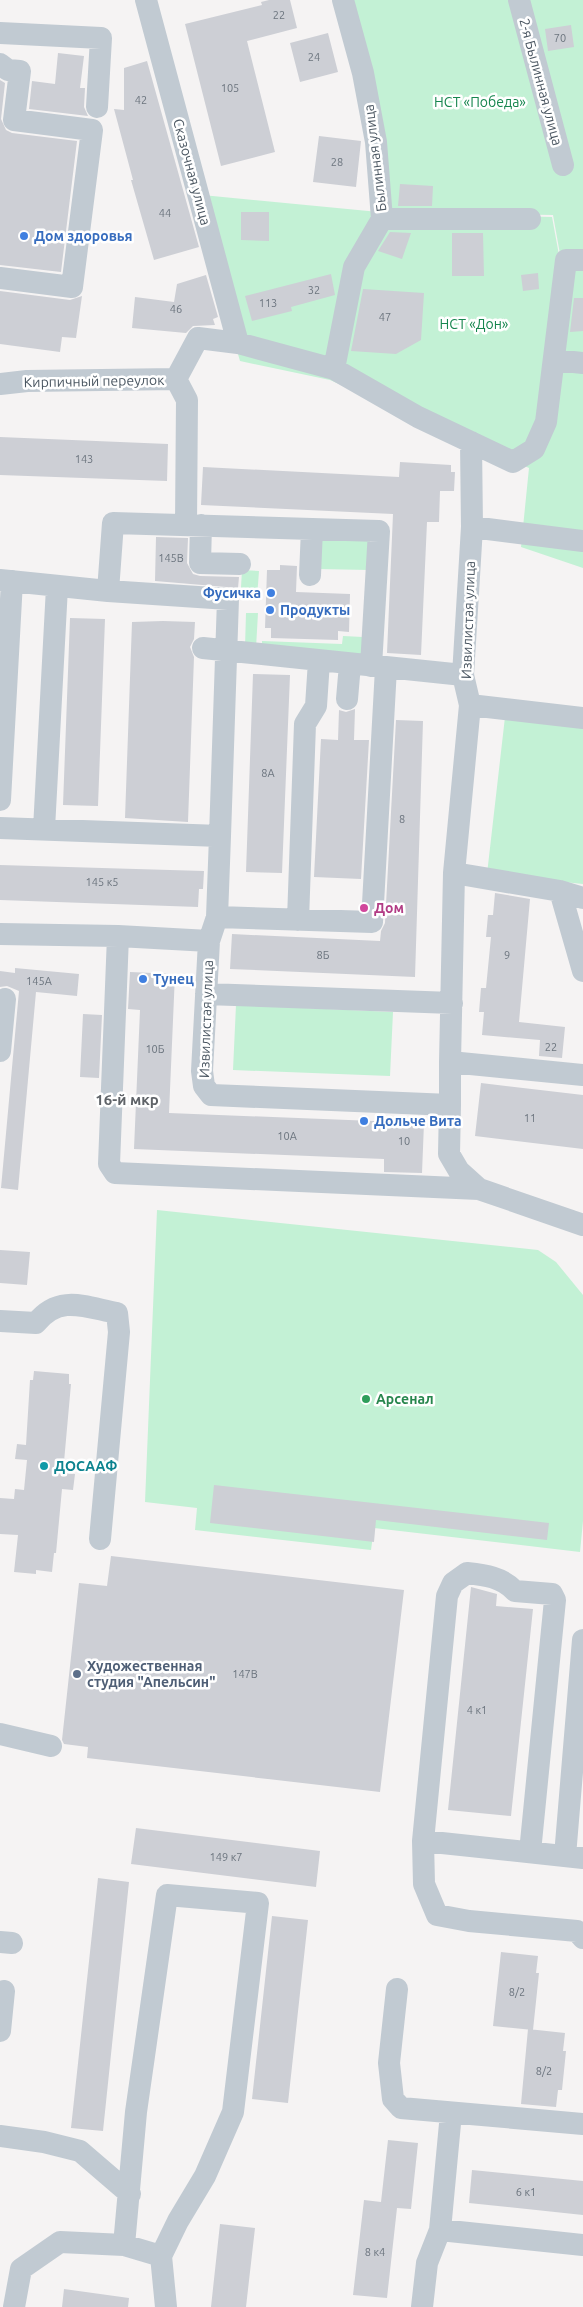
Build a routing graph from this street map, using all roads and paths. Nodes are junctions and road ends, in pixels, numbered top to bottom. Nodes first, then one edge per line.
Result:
1 (146, 0) edge
2 (343, 0) edge
3 (519, 0) edge
4 (0, 32) edge
5 (0, 64) edge
6 (97, 107) dead end
7 (563, 165) dead end
8 (530, 218) dead end
9 (382, 220) junction
10 (575, 260) edge
11 (0, 278) edge
12 (238, 343) junction
13 (555, 360) junction
14 (583, 363) edge
15 (334, 369) junction
16 (176, 379) junction
17 (0, 384) edge
18 (471, 442) junction
19 (194, 525) junction
20 (472, 527) junction
21 (312, 529) junction
22 (583, 541) edge
23 (240, 564) dead end
24 (310, 575) dead end
25 (6, 581) edge
26 (57, 587) junction
27 (108, 591) junction
28 (203, 648) dead end
29 (226, 651) junction
30 (319, 661) junction
31 (369, 666) junction
32 (463, 675) junction
33 (347, 699) dead end
34 (470, 704) junction
35 (583, 718) edge
36 (0, 800) edge
37 (0, 828) edge
38 (44, 829) junction
39 (220, 836) junction
40 (454, 873) junction
41 (560, 891) junction
42 (583, 898) edge
43 (217, 917) junction
44 (298, 920) junction
45 (0, 934) edge
46 (118, 936) junction
47 (209, 941) junction
48 (583, 972) edge
49 (206, 994) junction
50 (5, 999) dead end
51 (452, 1003) junction
52 (0, 1052) edge
53 (450, 1062) junction
54 (583, 1075) edge
55 (450, 1105) junction
56 (479, 1189) junction
57 (583, 1224) edge
58 (0, 1321) edge
59 (100, 1539) dead end
60 (583, 1640) edge
61 (0, 1734) edge
62 (51, 1746) dead end
63 (423, 1841) junction
64 (530, 1852) junction
65 (574, 1857) edge
66 (583, 1938) edge
67 (397, 1989) dead end
68 (4, 1991) dead end
69 (0, 2032) edge
70 (451, 2113) junction
71 (583, 2120) edge
72 (0, 2136) edge
73 (130, 2194) junction
74 (440, 2230) junction
75 (124, 2245) junction
76 (583, 2245) edge
77 (161, 2256) junction
78 (14, 2307) edge
79 (166, 2307) edge
80 (422, 2307) edge

1 - 12 street, Сказочная улица
2 - 9 street, Былинная улица
3 - 7 street, 2-я Былинная улица
4 - 6 street
5 - 11 street
8 - 9 street
9 - 15 street, Былинная улица
10 - 13 street
12 - 15 street, Кирпичный переулок
12 - 16 street, Кирпичный переулок
13 - 14 street
13 - 18 street
15 - 18 street, Кирпичный переулок
16 - 17 street, Кирпичный переулок
16 - 19 street
18 - 20 street, Извилистая улица
19 - 21 street
19 - 23 street
19 - 27 street
20 - 22 street
20 - 32 street, Извилистая улица
21 - 24 street
21 - 31 street
25 - 26 street
25 - 36 street
26 - 27 street
26 - 38 street
27 - 29 street
28 - 29 street
29 - 30 street
29 - 39 street
30 - 31 street
30 - 44 street
31 - 32 street
31 - 33 street
31 - 44 street
32 - 34 street, Извилистая улица
34 - 35 street
34 - 40 street, Извилистая улица
37 - 38 street
38 - 39 street
39 - 43 street
40 - 41 street
40 - 51 street, Извилистая улица
41 - 42 street
41 - 48 street
43 - 44 street
43 - 47 street
45 - 46 street, Извилистая улица
46 - 47 street, Извилистая улица
46 - 56 street
47 - 49 street, Извилистая улица
49 - 51 street
49 - 55 street, Извилистая улица
50 - 52 street
51 - 53 street, Извилистая улица
53 - 54 street
53 - 55 street, Извилистая улица
55 - 56 street, Извилистая улица
56 - 57 street
58 - 59 street
60 - 65 street
61 - 62 street
63 - 64 street
63 - 64 street
63 - 66 street
64 - 65 street
67 - 70 street
68 - 69 street
70 - 71 street
70 - 74 street
72 - 73 street
73 - 75 street
73 - 77 street
74 - 76 street
74 - 80 street
75 - 77 street
75 - 78 street
77 - 79 street

